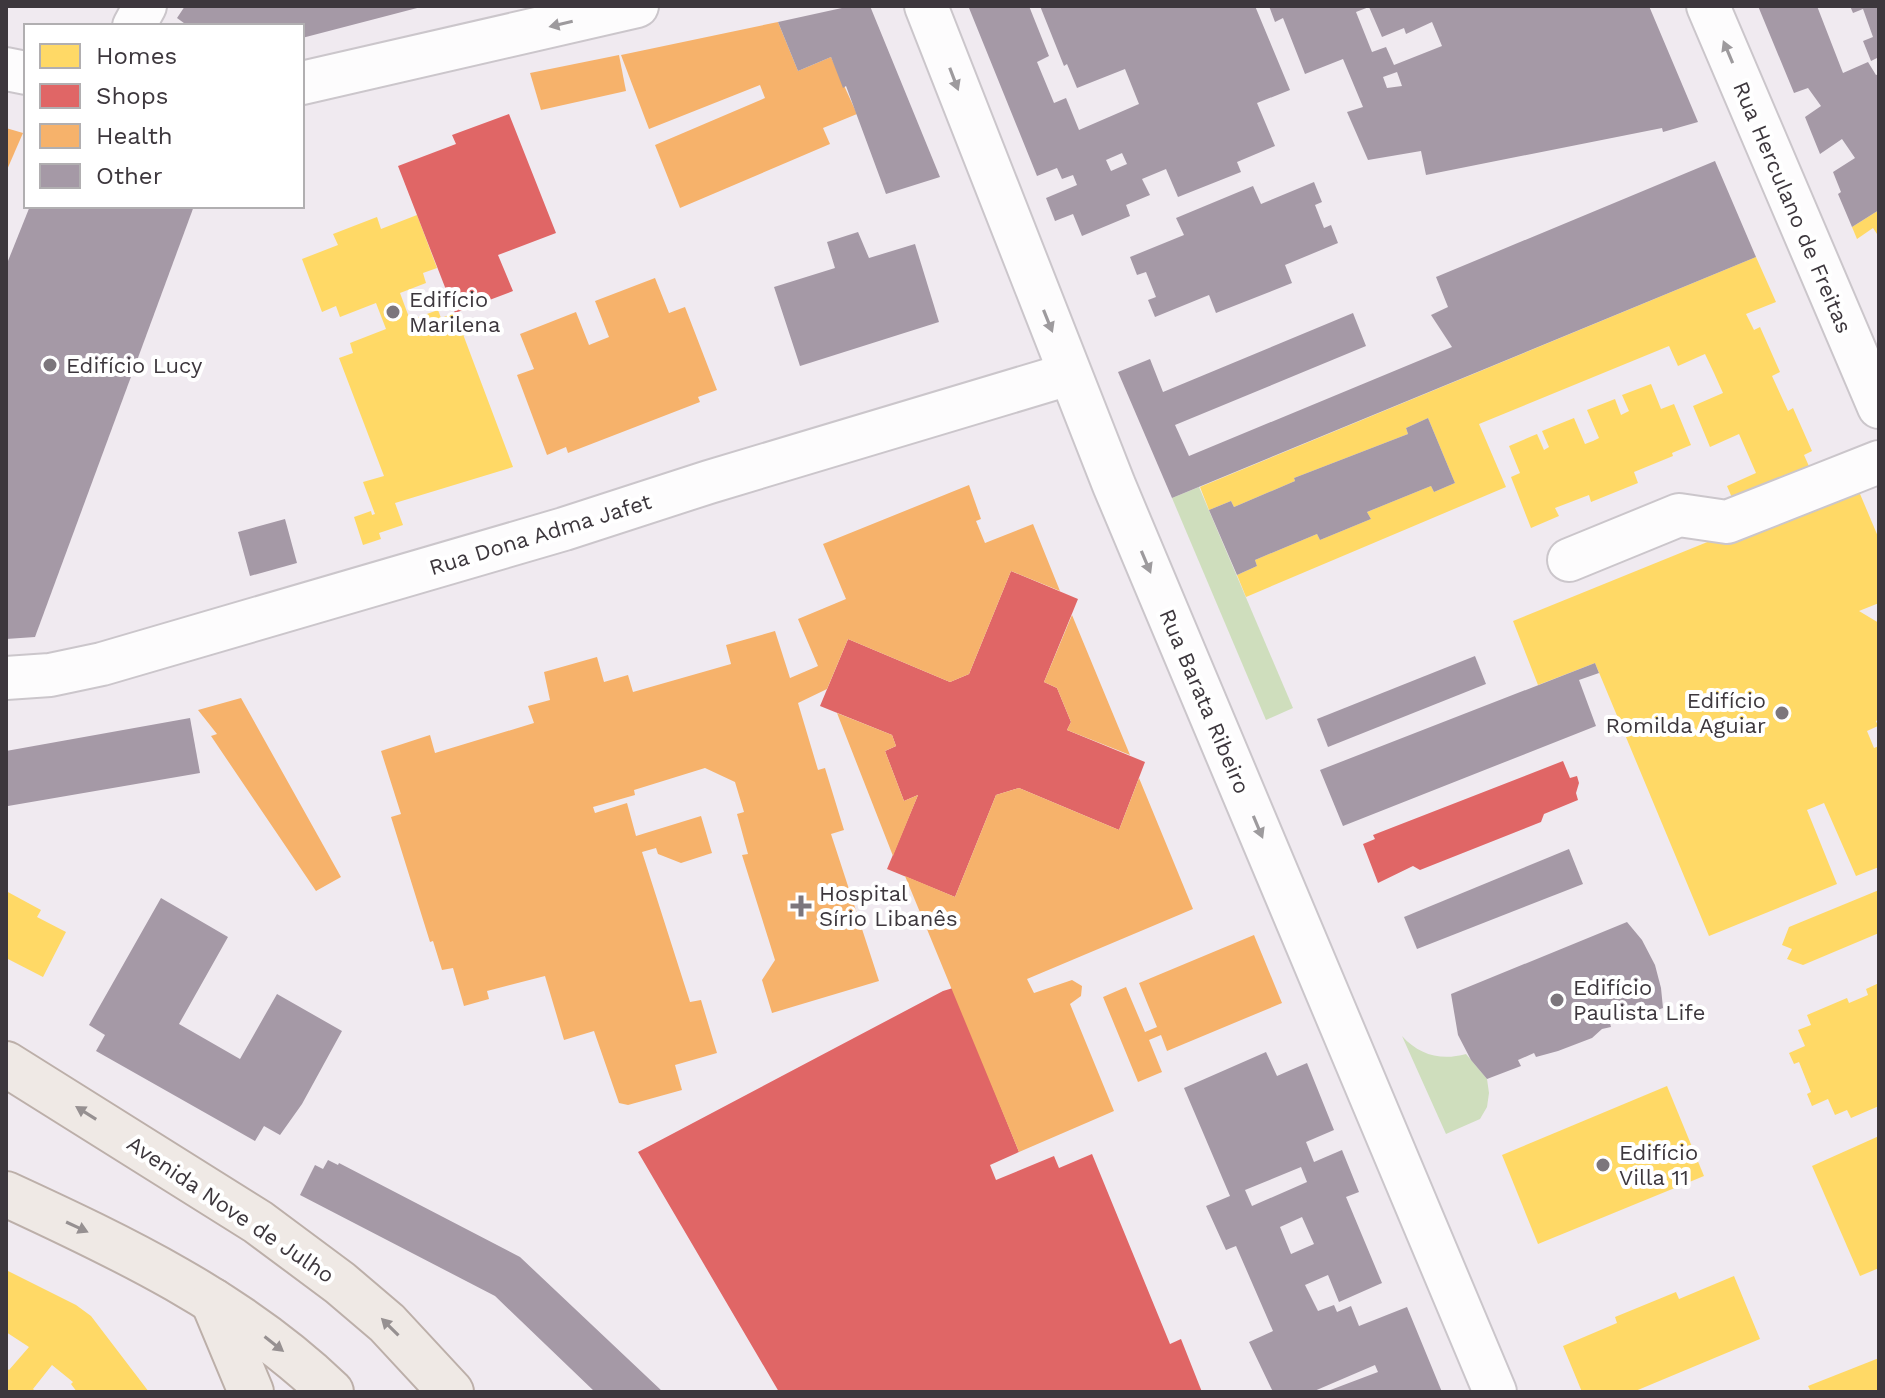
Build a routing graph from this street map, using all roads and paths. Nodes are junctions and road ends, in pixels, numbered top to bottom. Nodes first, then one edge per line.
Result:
1 (145, 6) edge
2 (637, 6) edge
3 (926, 6) edge
4 (1708, 6) edge
5 (135, 24) edge
6 (304, 83) edge
7 (1069, 374) junction
8 (1879, 407) edge
9 (1879, 462) edge
10 (1569, 560) dead end
11 (6, 678) edge
12 (6, 1064) edge
13 (6, 1194) edge
14 (213, 1301) junction
15 (459, 1389) edge
16 (251, 1392) edge
17 (331, 1392) edge
18 (1495, 1392) edge

1 - 5 street
2 -> 6 street
3 -> 7 street, Rua Barata Ribeiro
8 -> 4 street, Rua Herculano de Freitas
7 - 11 street, Rua Dona Adma Jafet
7 -> 18 street, Rua Barata Ribeiro
9 - 10 street
15 -> 12 main road, Avenida Nove de Julho
13 -> 14 main road
14 - 16 main road
14 -> 17 main road

